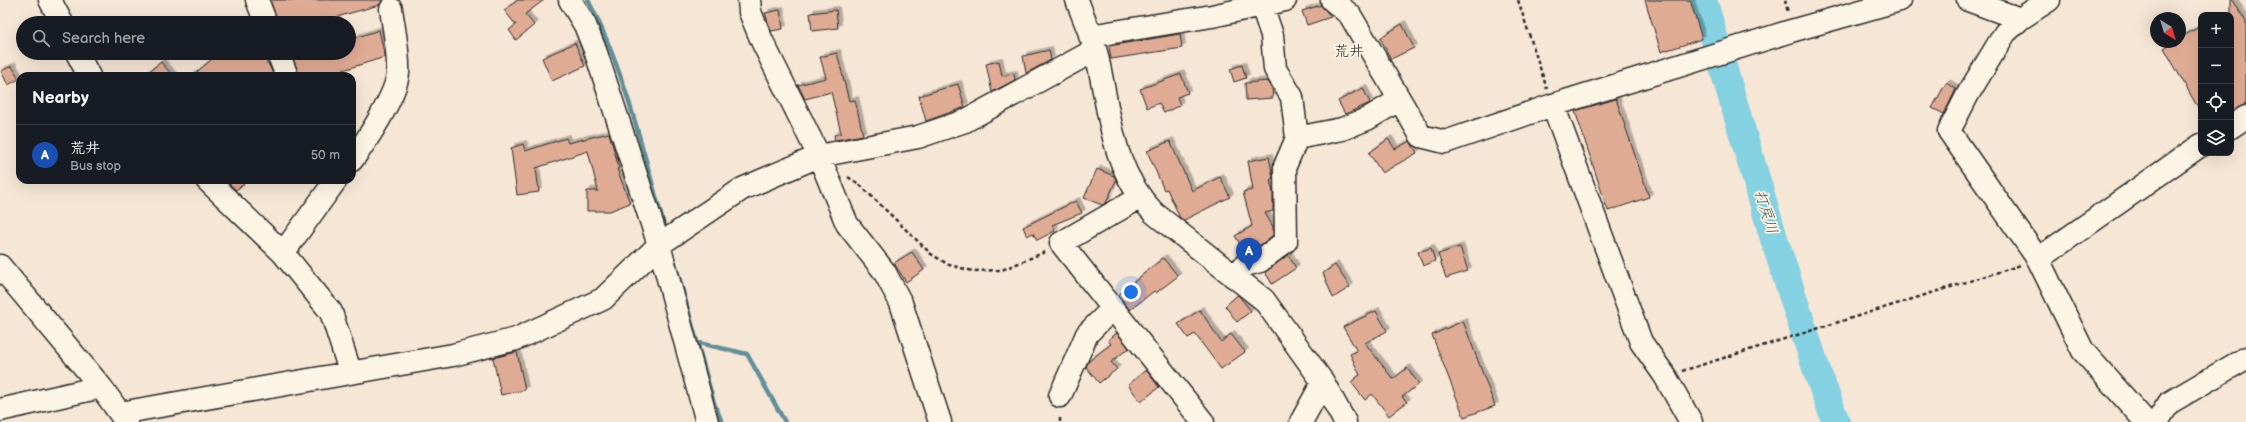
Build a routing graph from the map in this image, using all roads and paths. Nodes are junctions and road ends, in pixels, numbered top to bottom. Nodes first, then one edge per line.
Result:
1 (50, 0) edge
2 (257, 0) edge
3 (570, 0) edge
4 (749, 0) edge
5 (1077, 0) edge
6 (1285, 0) edge
7 (1332, 0) edge
8 (1518, 0) edge
9 (1900, 0) edge
10 (1968, 0) edge
11 (2049, 0) edge
12 (1261, 3) edge
13 (391, 9) dead end
14 (58, 16) edge
15 (263, 16) edge
16 (2020, 19) junction
17 (1093, 43) junction
18 (81, 60) edge
19 (281, 60) edge
20 (87, 72) edge
21 (285, 72) edge
22 (1399, 100) junction
23 (1553, 105) junction
24 (2246, 117) edge
25 (2234, 125) edge
26 (1297, 138) junction
27 (2198, 147) edge
28 (356, 154) edge
29 (819, 156) junction
30 (842, 173) dead end
31 (211, 184) edge
32 (333, 184) edge
33 (1139, 198) junction
34 (1061, 242) junction
35 (659, 245) junction
36 (283, 253) junction
37 (2038, 259) junction
38 (0, 266) edge
39 (1233, 276) junction
40 (1112, 309) junction
41 (2246, 358) edge
42 (350, 371) junction
43 (1665, 376) junction
44 (1323, 382) junction
45 (101, 387) junction
46 (1060, 396) dead end
47 (0, 410) edge
48 (123, 417) edge
49 (707, 422) edge
50 (940, 422) edge
51 (1203, 422) edge
52 (1301, 422) edge
53 (1345, 422) edge
54 (1691, 422) edge
55 (2146, 422) edge
56 (2157, 422) edge

1 - 14 street
2 - 15 street
3 - 35 street
4 - 29 street
5 - 17 street
6 - 12 street
7 - 22 street
8 - 23 path
9 - 23 street
10 - 16 street
11 - 16 street
12 - 17 street
12 - 26 street
13 - 28 street
16 - 37 street
17 - 29 street
17 - 33 street
18 - 20 street
19 - 21 street
22 - 23 street
22 - 26 street
23 - 43 street
24 - 25 street
26 - 39 street
27 - 37 street
29 - 35 street
29 - 50 street
30 - 34 path
31 - 36 street
32 - 36 street
33 - 34 street
33 - 39 street
34 - 40 street
35 - 42 street
35 - 49 street
36 - 42 street
37 - 43 path
37 - 55 street
38 - 45 street
39 - 44 street
40 - 46 street
40 - 51 street
41 - 56 street
42 - 48 street
43 - 54 street
44 - 52 street
44 - 53 street
45 - 47 street
45 - 48 street

